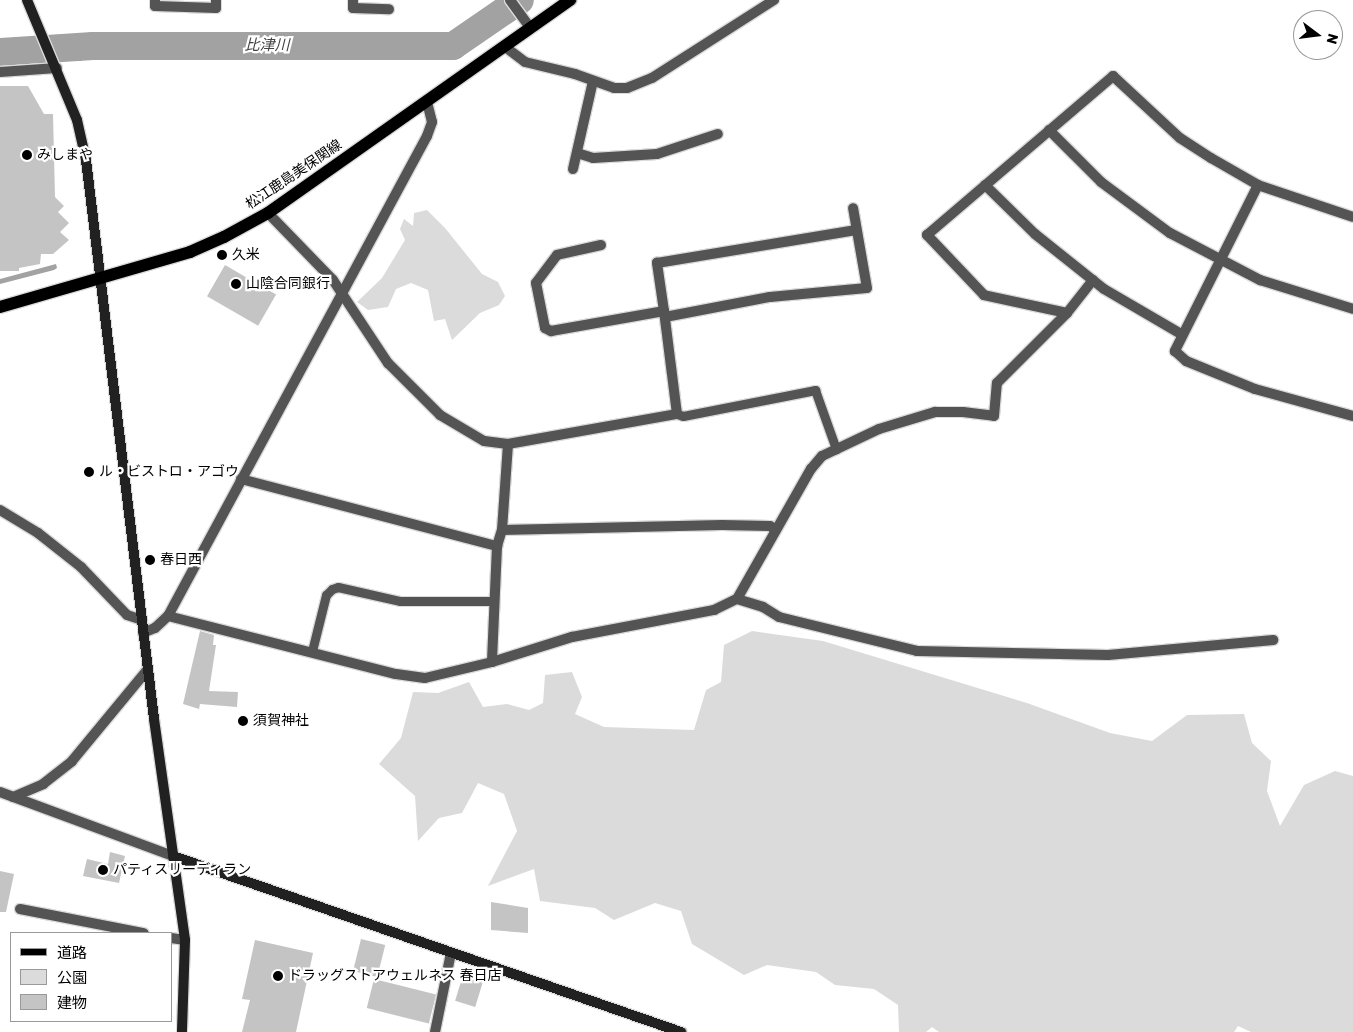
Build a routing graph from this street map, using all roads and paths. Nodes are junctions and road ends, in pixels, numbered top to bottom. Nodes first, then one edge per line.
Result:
1 (27, 0) edge
2 (155, 0) edge
3 (216, 0) edge
4 (353, 0) edge
5 (510, 0) edge
6 (570, 0) edge
7 (774, 0) edge
8 (388, 9) dead end
9 (530, 28) junction
10 (504, 46) junction
11 (57, 68) junction
12 (0, 72) edge
13 (593, 81) junction
14 (427, 102) junction
15 (1049, 130) junction
16 (718, 134) dead end
17 (577, 153) junction
18 (573, 169) dead end
19 (985, 185) junction
20 (1258, 185) junction
21 (853, 208) dead end
22 (268, 213) junction
23 (1353, 217) edge
24 (856, 230) junction
25 (601, 245) dead end
26 (1219, 260) junction
27 (100, 278) junction
28 (1093, 280) junction
29 (342, 293) junction
30 (0, 307) edge
31 (1353, 309) edge
32 (1067, 313) junction
33 (664, 314) junction
34 (1181, 334) junction
35 (677, 414) junction
36 (1353, 416) edge
37 (508, 444) junction
38 (836, 449) junction
39 (241, 479) junction
40 (0, 510) edge
41 (502, 530) junction
42 (776, 530) junction
43 (497, 546) junction
44 (737, 599) junction
45 (492, 601) junction
46 (168, 616) junction
47 (142, 620) junction
48 (143, 633) junction
49 (1273, 640) dead end
50 (312, 651) junction
51 (492, 662) junction
52 (148, 669) junction
53 (0, 792) edge
54 (12, 797) junction
55 (173, 856) junction
56 (20, 909) dead end
57 (139, 932) edge
58 (172, 938) edge
59 (185, 940) junction
60 (451, 952) junction
61 (182, 1032) edge
62 (435, 1032) edge
63 (681, 1032) edge

1 - 11 street
2 - 3 street
4 - 8 street
5 - 9 street
6 - 9 main road, 松江鹿島美保関線
7 - 13 street
9 - 10 main road, 松江鹿島美保関線
10 - 13 street
10 - 14 main road, 松江鹿島美保関線
11 - 12 street
11 - 27 street
13 - 17 street
14 - 22 main road, 松江鹿島美保関線
14 - 29 street
15 - 19 street
15 - 20 street
15 - 26 street
16 - 17 street
17 - 18 street
19 - 28 street
19 - 32 street
20 - 23 street
20 - 26 street
21 - 24 street
22 - 27 main road, 松江鹿島美保関線
22 - 29 street
24 - 33 street
24 - 33 street
25 - 33 street
26 - 31 street
26 - 34 street
27 - 30 main road, 松江鹿島美保関線
27 - 47 street
28 - 32 street
28 - 34 street
29 - 37 street
29 - 39 street
32 - 38 street
33 - 35 street
34 - 36 street
35 - 37 street
35 - 38 lane
37 - 41 street
38 - 42 street
39 - 43 street
39 - 46 street
40 - 47 street
41 - 42 street
41 - 43 street
42 - 44 street
43 - 45 street
44 - 49 street
44 - 51 street
45 - 50 lane
45 - 51 street
46 - 48 street
46 - 50 street
47 - 48 street
48 - 52 street
50 - 51 street
52 - 54 street
52 - 55 street
53 - 54 street
54 - 55 street
55 - 59 street
55 - 60 street
56 - 57 street
58 - 59 street
59 - 61 street
60 - 62 street
60 - 63 street

